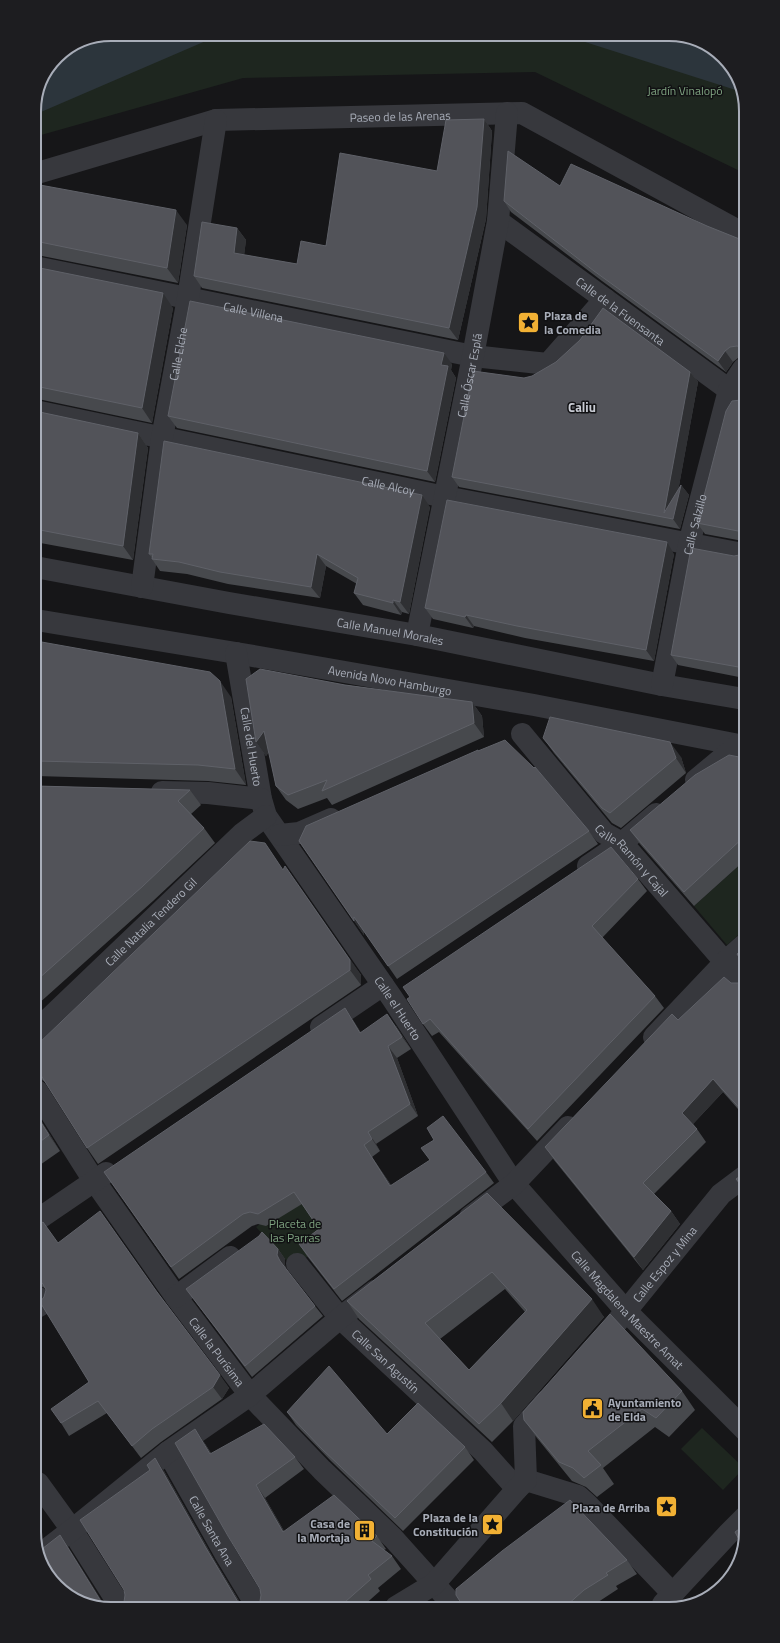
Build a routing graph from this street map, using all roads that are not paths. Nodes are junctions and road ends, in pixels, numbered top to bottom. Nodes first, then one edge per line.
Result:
1 (507, 113) junction
2 (216, 120) junction
3 (41, 178) edge
4 (498, 222) junction
5 (739, 231) edge
6 (41, 268) edge
7 (188, 298) junction
8 (605, 299) junction
9 (473, 356) junction
10 (739, 384) edge
11 (736, 395) edge
12 (41, 412) edge
13 (162, 438) junction
14 (445, 497) junction
15 (689, 544) junction
16 (739, 553) edge
17 (41, 568) edge
18 (142, 587) junction
19 (41, 621) edge
20 (418, 635) junction
21 (236, 653) junction
22 (662, 685) junction
23 (739, 698) edge
24 (534, 705) junction
25 (522, 734) junction
26 (500, 744) edge
27 (739, 745) edge
28 (739, 747) edge
29 (146, 792) edge
30 (264, 808) junction
31 (349, 811) edge
32 (280, 835) junction
33 (622, 843) junction
34 (569, 878) edge
35 (739, 949) edge
36 (726, 961) junction
37 (739, 978) edge
38 (394, 991) junction
39 (41, 1026) edge
40 (304, 1039) edge
41 (639, 1052) edge
42 (41, 1097) edge
43 (579, 1115) edge
44 (120, 1163) edge
45 (739, 1180) edge
46 (94, 1181) junction
47 (514, 1184) junction
48 (41, 1217) edge
49 (452, 1232) edge
50 (246, 1245) edge
51 (297, 1264) dead end
52 (390, 1280) edge
53 (176, 1297) junction
54 (626, 1311) junction
55 (340, 1318) junction
56 (605, 1334) edge
57 (559, 1386) edge
58 (250, 1395) junction
59 (739, 1424) edge
60 (168, 1452) junction
61 (521, 1484) junction
62 (41, 1487) edge
63 (739, 1523) edge
64 (72, 1530) junction
65 (44, 1552) edge
66 (434, 1584) junction
67 (668, 1600) edge
68 (118, 1602) edge
69 (254, 1602) edge
70 (404, 1602) edge
71 (450, 1602) edge

1 - 2 street, Paseo de las Arenas
1 - 4 street, Calle Óscar Esplá
1 - 5 street, Paseo de las Arenas
2 - 3 street, Paseo de las Arenas
2 - 7 street, Calle Elche
4 - 8 street, Calle de la Fuensanta
4 - 9 street, Calle Óscar Esplá
6 - 7 street, Calle Villena
7 - 9 street, Calle Villena
7 - 13 street, Calle Elche
8 - 9 street
8 - 11 street, Calle de la Fuensanta
9 - 14 street, Calle Óscar Esplá
10 - 11 street, Calle Salzillo
11 - 15 street, Calle Salzillo
12 - 13 street, Calle Alcoy
13 - 14 street, Calle Alcoy
13 - 18 street, Calle Elche
14 - 15 street, Calle Alcoy
14 - 20 street, Calle Óscar Esplá
15 - 16 street, Calle Alcoy
15 - 22 street, Calle Salzillo
17 - 18 street, Calle Manuel Morales
18 - 20 street, Calle Manuel Morales
19 - 21 street, Avenida Novo Hamburgo
20 - 22 street, Calle Manuel Morales
21 - 24 street, Avenida Novo Hamburgo
21 - 30 street, Calle del Huerto
22 - 23 street, Calle Manuel Morales
24 - 25 street
24 - 27 street, Avenida Novo Hamburgo
25 - 26 street
25 - 33 street, Calle Ramón y Cajal
28 - 33 street
29 - 30 street
30 - 32 street, Calle del Huerto
30 - 39 street, Calle Natalia Tendero Gil
31 - 32 street
32 - 38 street, Calle el Huerto
33 - 34 street
33 - 36 street, Calle Ramón y Cajal
35 - 36 street
36 - 37 street, Calle Ramón y Cajal
36 - 41 street
38 - 40 street
38 - 47 street, Calle el Huerto
42 - 46 street, Calle la Purísima
43 - 47 street
44 - 46 street
45 - 54 street, Calle Espoz y Mina
46 - 48 street
46 - 53 street, Calle la Purísima
47 - 49 street
47 - 54 street, Calle Magdalena Maestre Amat
50 - 53 street
51 - 55 street, Calle San Agustín
52 - 55 street
53 - 58 street, Calle la Purísima
54 - 56 street, Calle Espoz y Mina
54 - 59 street, Calle Magdalena Maestre Amat
55 - 58 street
55 - 61 street, Calle San Agustín
57 - 61 street
58 - 60 street
58 - 66 street, Calle la Purísima
60 - 64 street
60 - 69 street, Calle Santa Ana
61 - 66 street
61 - 67 street
62 - 64 street
63 - 67 street
64 - 65 street
64 - 68 street
66 - 70 street
66 - 71 street, Calle la Purísima

